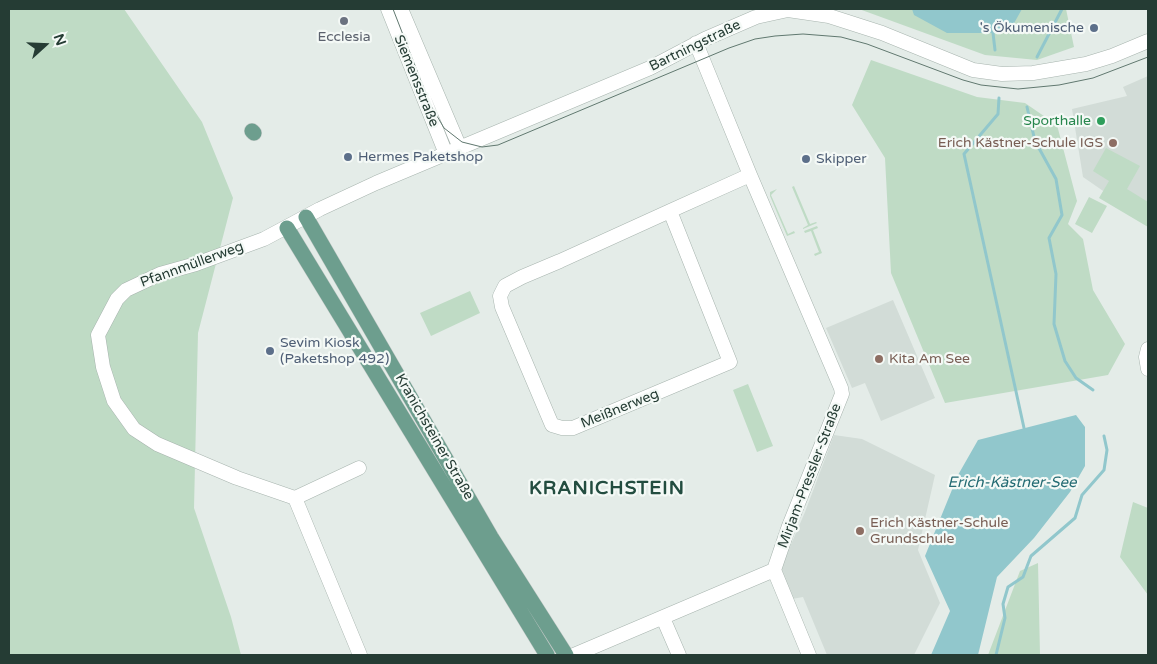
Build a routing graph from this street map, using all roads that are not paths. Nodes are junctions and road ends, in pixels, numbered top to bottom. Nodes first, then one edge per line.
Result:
1 (388, 9) edge
2 (401, 9) edge
3 (788, 9) edge
4 (1148, 41) edge
5 (696, 43) junction
6 (460, 148) junction
7 (446, 154) junction
8 (750, 175) junction
9 (670, 211) junction
10 (306, 217) junction
11 (288, 228) junction
12 (1148, 349) edge
13 (1148, 369) edge
14 (359, 468) dead end
15 (295, 498) junction
16 (774, 570) junction
17 (663, 618) junction
18 (360, 655) edge
19 (548, 655) edge
20 (566, 655) edge
21 (574, 655) edge
22 (679, 655) edge
23 (809, 655) edge

1 - 7 street, Siemensstraße
2 - 6 street, Siemensstraße
3 - 4 street, Bartningstraße
3 - 5 street, Bartningstraße
5 - 6 street, Bartningstraße
5 - 8 street, Mirjam-Pressler-Straße
6 - 7 street, Bartningstraße
7 - 10 street, Bartningstraße
8 - 9 street, Meißnerweg
8 - 16 street, Mirjam-Pressler-Straße
9 - 9 street, Meißnerweg
10 - 11 street, Bartningstraße
10 - 20 main road, Kranichsteiner Straße
11 - 15 street, Pfannmüllerweg
11 - 19 main road, Kranichsteiner Straße
12 - 13 street
14 - 15 street
15 - 18 street
16 - 17 street
16 - 23 street
17 - 21 street
17 - 22 street

